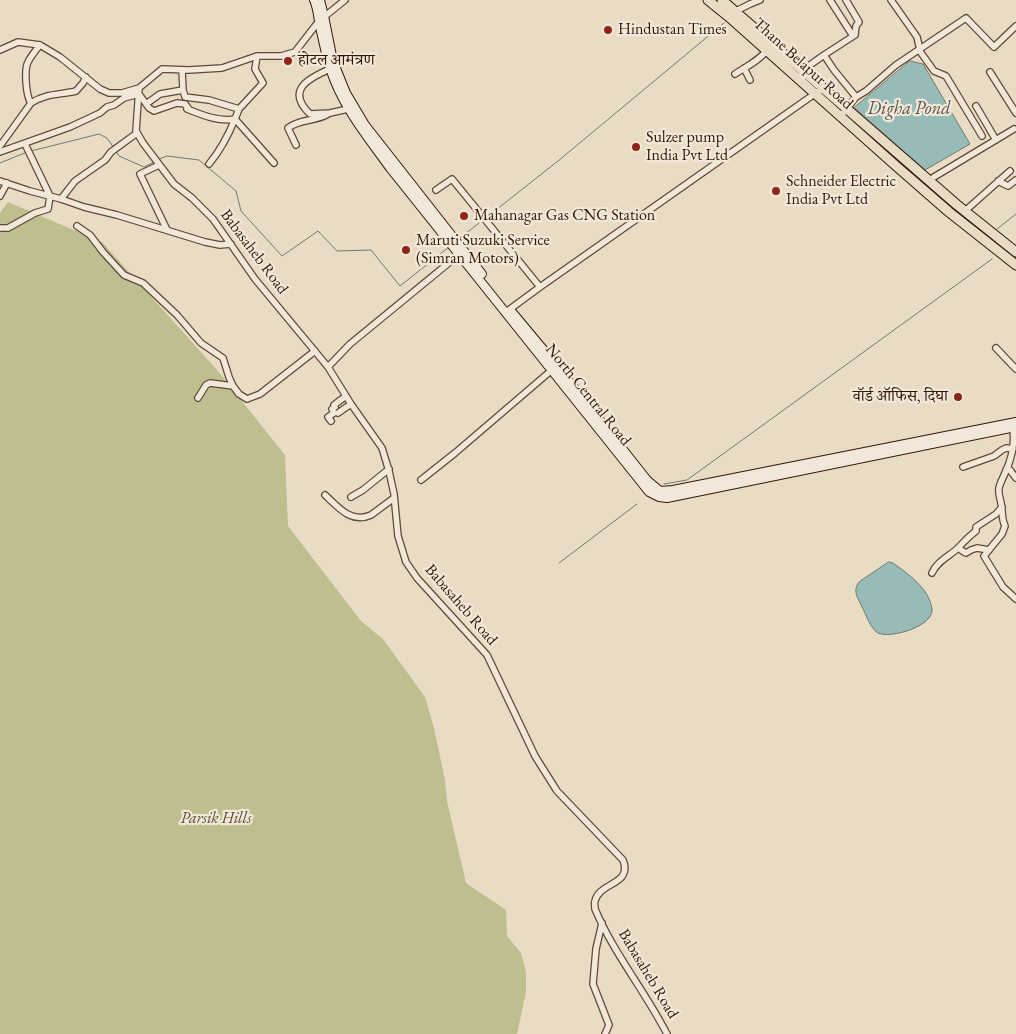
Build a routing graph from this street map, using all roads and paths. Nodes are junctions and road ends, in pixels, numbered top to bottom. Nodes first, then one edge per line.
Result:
1 (314, 0) edge
2 (320, 0) edge
3 (345, 0) edge
4 (708, 0) edge
5 (722, 0) edge
6 (760, 0) edge
7 (830, 0) edge
8 (846, 0) edge
9 (891, 0) edge
10 (732, 14) junction
11 (322, 19) junction
12 (1016, 26) edge
13 (853, 36) junction
14 (40, 45) junction
15 (770, 47) junction
16 (0, 50) edge
17 (920, 50) junction
18 (824, 55) junction
19 (256, 56) junction
20 (744, 68) junction
21 (330, 69) junction
22 (182, 70) junction
23 (803, 70) junction
24 (990, 72) dead end
25 (735, 74) dead end
26 (86, 78) junction
27 (750, 80) dead end
28 (823, 88) junction
29 (183, 90) junction
30 (139, 91) junction
31 (814, 94) junction
32 (856, 97) junction
33 (185, 101) junction
34 (31, 103) junction
35 (146, 104) junction
36 (976, 106) dead end
37 (348, 109) junction
38 (846, 109) junction
39 (239, 110) junction
40 (330, 113) junction
41 (1016, 113) edge
42 (840, 117) junction
43 (235, 119) junction
44 (1014, 129) dead end
45 (137, 133) junction
46 (982, 136) dead end
47 (996, 140) junction
48 (296, 145) dead end
49 (0, 146) edge
50 (27, 149) junction
51 (0, 152) edge
52 (274, 163) dead end
53 (208, 164) dead end
54 (160, 165) junction
55 (1010, 171) dead end
56 (928, 180) junction
57 (1016, 180) edge
58 (998, 181) junction
59 (3, 182) edge
60 (436, 190) dead end
61 (0, 196) edge
62 (50, 196) junction
63 (61, 199) junction
64 (965, 211) junction
65 (77, 226) dead end
66 (0, 228) edge
67 (167, 230) junction
68 (231, 244) junction
69 (459, 251) junction
70 (1016, 252) edge
71 (1016, 266) edge
72 (540, 286) junction
73 (508, 311) junction
74 (996, 348) dead end
75 (315, 351) junction
76 (328, 367) junction
77 (554, 368) junction
78 (1016, 369) edge
79 (233, 386) junction
80 (346, 396) junction
81 (198, 398) dead end
82 (350, 404) junction
83 (338, 413) dead end
84 (331, 421) dead end
85 (1014, 425) edge
86 (1013, 449) junction
87 (963, 467) dead end
88 (389, 469) junction
89 (1006, 470) junction
90 (1016, 478) edge
91 (421, 480) dead end
92 (325, 495) dead end
93 (351, 497) dead end
94 (394, 498) junction
95 (1002, 508) junction
96 (958, 548) junction
97 (989, 550) junction
98 (932, 573) dead end
99 (1016, 599) edge
100 (602, 923) junction
101 (605, 1034) edge
102 (668, 1034) edge

1 - 11 main road, North Central Road
2 - 11 main road, North Central Road
3 - 11 street
4 - 10 main road, Thane Belapur Road
5 - 10 main road, Thane Belapur Road
6 - 10 street
7 - 13 street
8 - 13 street
9 - 17 street
10 - 15 main road, Thane Belapur Road
11 - 19 street
11 - 21 main road, North Central Road
11 - 69 main road, North Central Road
12 - 17 street
13 - 18 street
14 - 16 street
14 - 26 street
14 - 34 street
15 - 20 street
15 - 23 main road, Thane Belapur Road
15 - 31 main road, Thane Belapur Road
17 - 32 street
17 - 46 street
18 - 23 street
18 - 32 street
19 - 22 street
19 - 39 street
20 - 25 street
20 - 27 street
21 - 37 main road, North Central Road
21 - 40 street
22 - 29 street
22 - 30 street
23 - 28 main road, Thane Belapur Road
24 - 41 street
26 - 30 street
26 - 34 street
28 - 31 street
28 - 38 main road, Thane Belapur Road
29 - 33 street
29 - 35 street
30 - 35 street
30 - 45 street
30 - 50 street
31 - 42 main road, Thane Belapur Road
31 - 72 street
32 - 38 street
33 - 35 street
33 - 39 street
33 - 43 street
34 - 49 street
36 - 47 street
37 - 40 street
37 - 69 main road, North Central Road
38 - 42 street
38 - 56 main road, Thane Belapur Road
39 - 43 street
40 - 48 street
42 - 71 main road, Thane Belapur Road
43 - 52 street
43 - 53 street
44 - 47 street
45 - 54 street, Babasaheb Road
45 - 63 street
47 - 56 street
50 - 51 street
50 - 62 street
54 - 67 street
54 - 68 street, Babasaheb Road
55 - 58 street
56 - 64 main road, Thane Belapur Road
57 - 58 street
58 - 64 street
59 - 61 street
59 - 62 street
60 - 72 street
62 - 63 street
62 - 66 street
63 - 67 street
64 - 70 main road, Thane Belapur Road
65 - 79 street
67 - 68 street
68 - 75 street, Babasaheb Road
69 - 73 main road, North Central Road
69 - 76 street
72 - 73 street
73 - 77 main road, North Central Road
74 - 78 street
75 - 76 street, Babasaheb Road
75 - 79 street
76 - 80 street, Babasaheb Road
77 - 85 main road, North Central Road
77 - 91 street
79 - 81 street
80 - 82 street, Babasaheb Road
80 - 84 street
82 - 83 street
82 - 88 street, Babasaheb Road
85 - 86 street
86 - 87 street
86 - 89 street
88 - 93 street
88 - 94 street, Babasaheb Road
89 - 90 street
89 - 95 street
92 - 94 street
94 - 100 street, Babasaheb Road
95 - 96 street
95 - 97 street
96 - 97 street
96 - 98 street
97 - 99 street
100 - 101 street
100 - 102 street, Babasaheb Road

